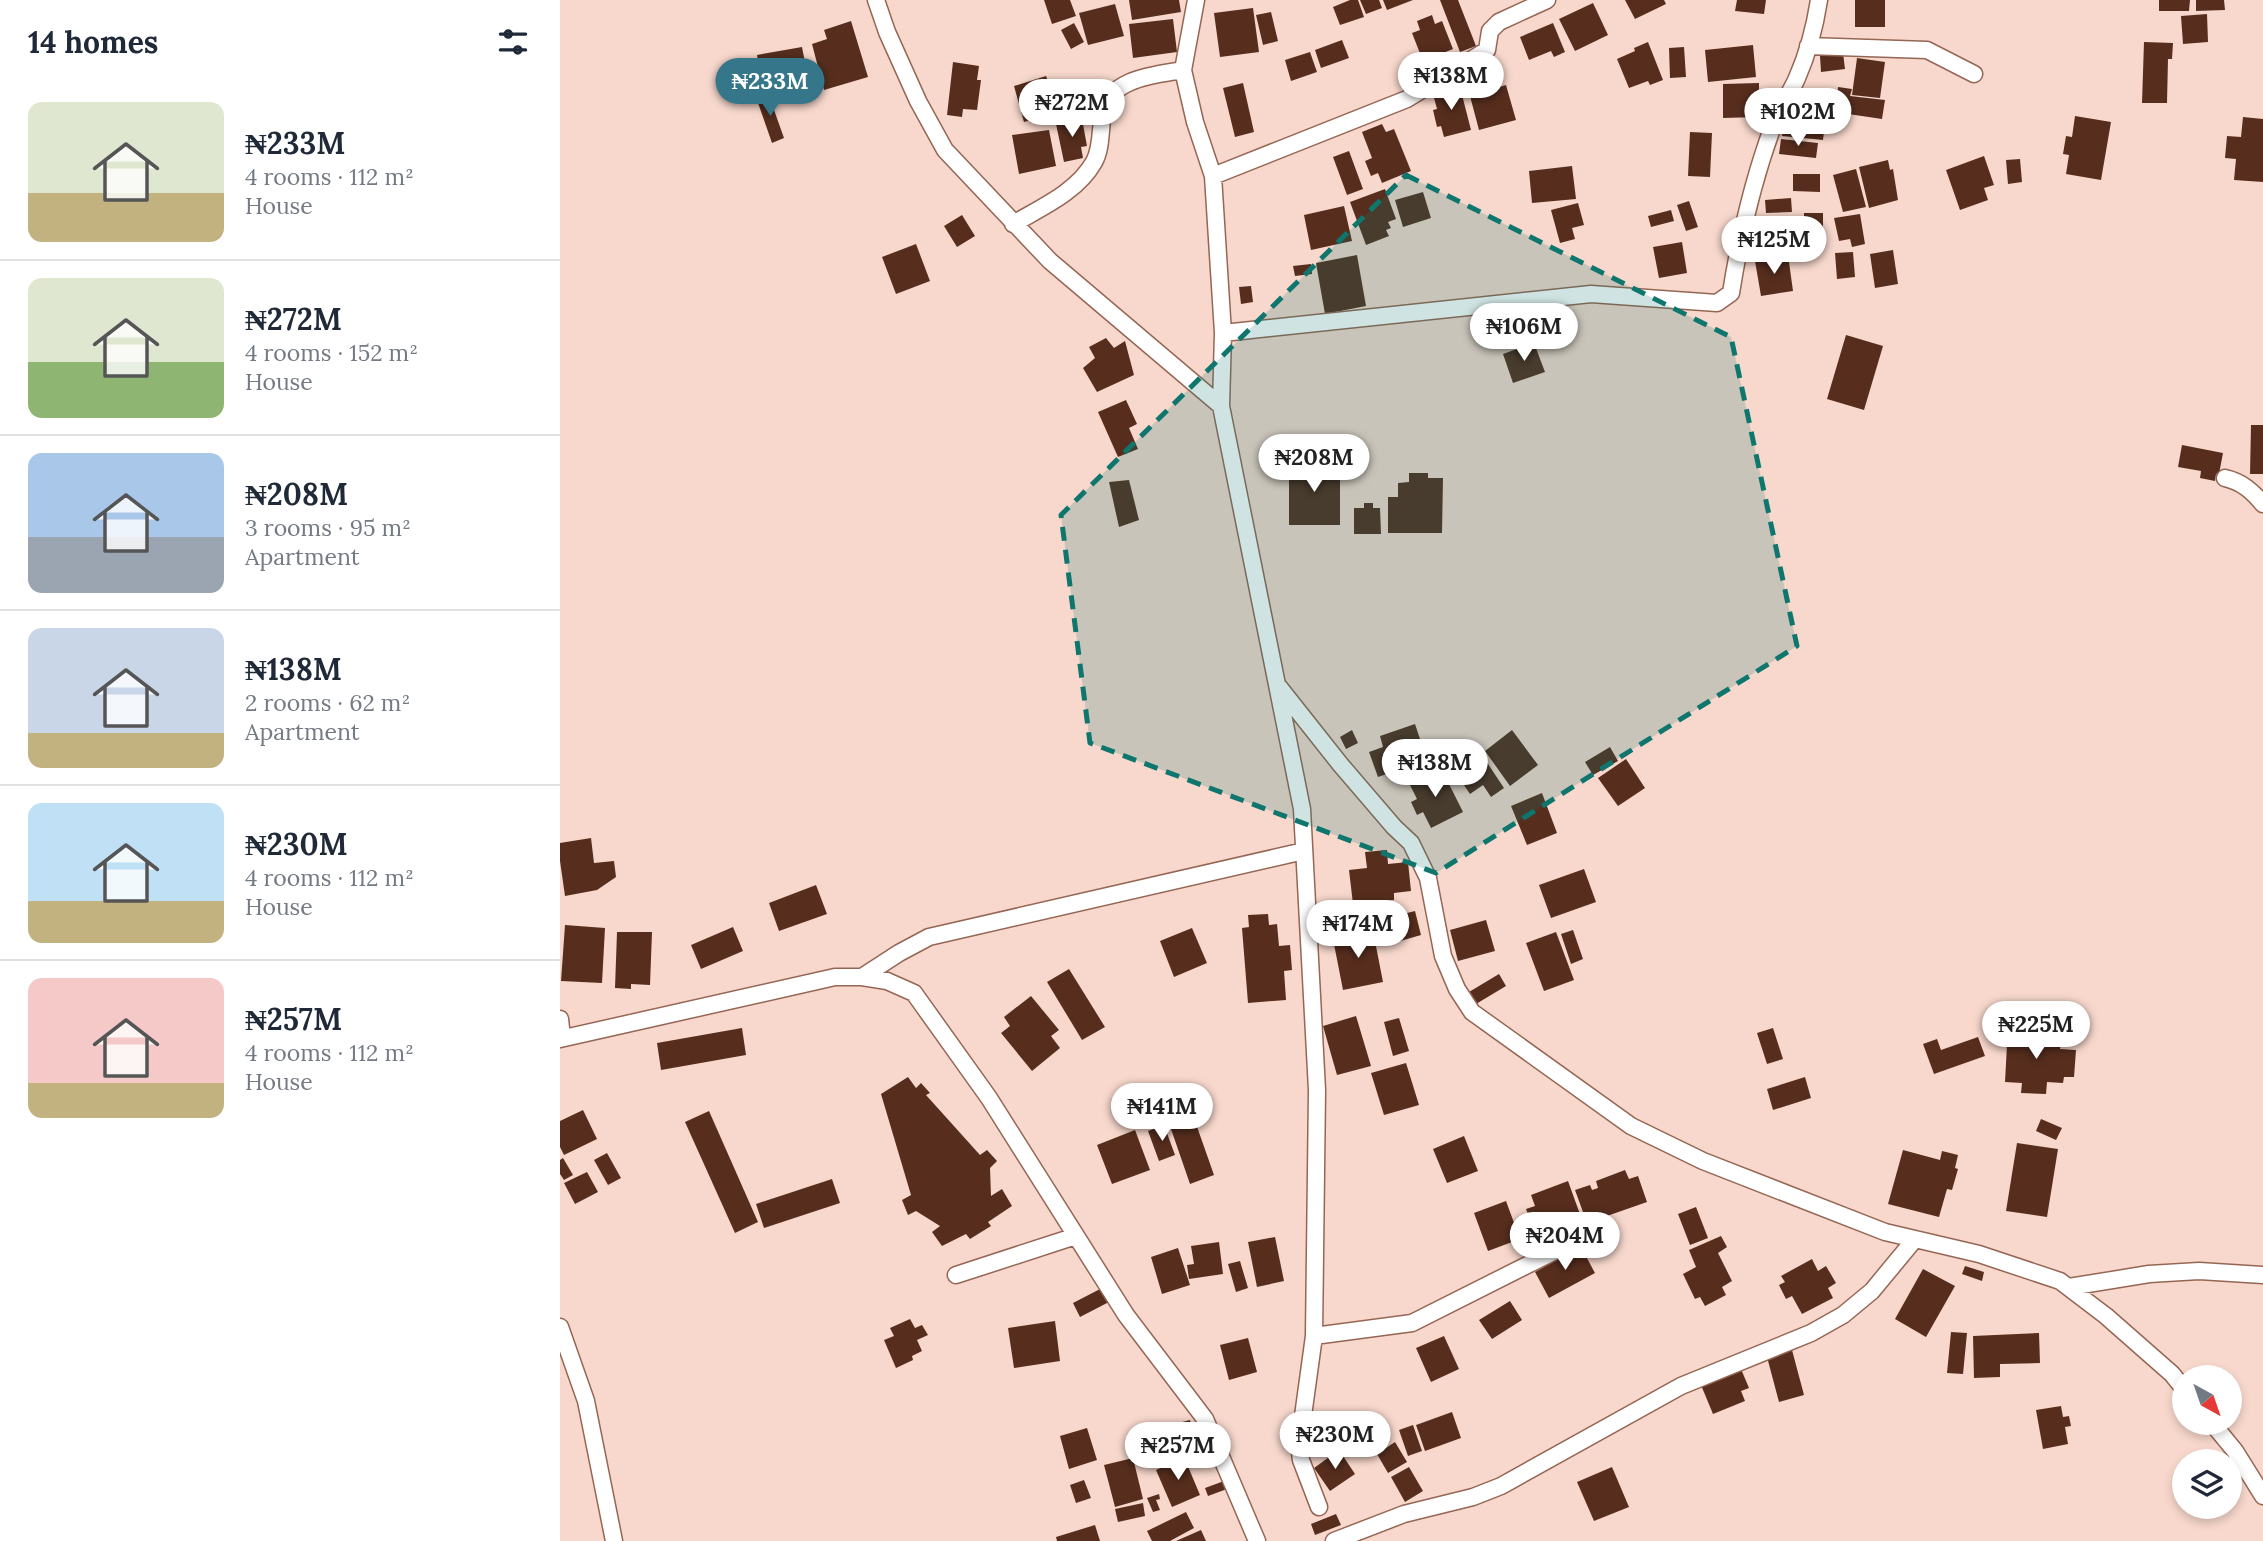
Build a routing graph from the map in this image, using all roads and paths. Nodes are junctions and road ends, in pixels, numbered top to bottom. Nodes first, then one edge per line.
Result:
1 (876, 0) edge
2 (1196, 0) edge
3 (1547, 0) edge
4 (1819, 0) edge
5 (1808, 46) junction
6 (1183, 70) junction
7 (1974, 74) dead end
8 (1213, 176) junction
9 (1013, 223) junction
10 (1223, 333) junction
11 (1221, 406) junction
12 (2225, 478) dead end
13 (2263, 504) edge
14 (1277, 684) junction
15 (1304, 851) junction
16 (862, 977) junction
17 (560, 1019) edge
18 (561, 1039) edge
19 (1076, 1236) junction
20 (1915, 1239) junction
21 (1567, 1245) dead end
22 (956, 1275) dead end
23 (2263, 1275) edge
24 (2069, 1287) junction
25 (560, 1327) edge
26 (1314, 1336) junction
27 (2172, 1374) edge
28 (2222, 1435) edge
29 (2263, 1496) edge
30 (1319, 1507) dead end
31 (614, 1541) edge
32 (1257, 1541) edge
33 (1334, 1541) edge

1 - 9 street
2 - 6 street
3 - 8 street
4 - 5 street
5 - 7 street
5 - 10 street
6 - 8 street
6 - 9 street
8 - 10 street
9 - 11 street
10 - 11 street
11 - 14 street
12 - 13 street
14 - 15 street
14 - 20 street
15 - 16 street
15 - 26 street
16 - 18 street
16 - 19 street
17 - 18 street
19 - 22 street
19 - 32 street
20 - 24 street
20 - 33 street
21 - 26 street
23 - 24 street
24 - 27 street
25 - 31 street
26 - 30 street
28 - 29 street

